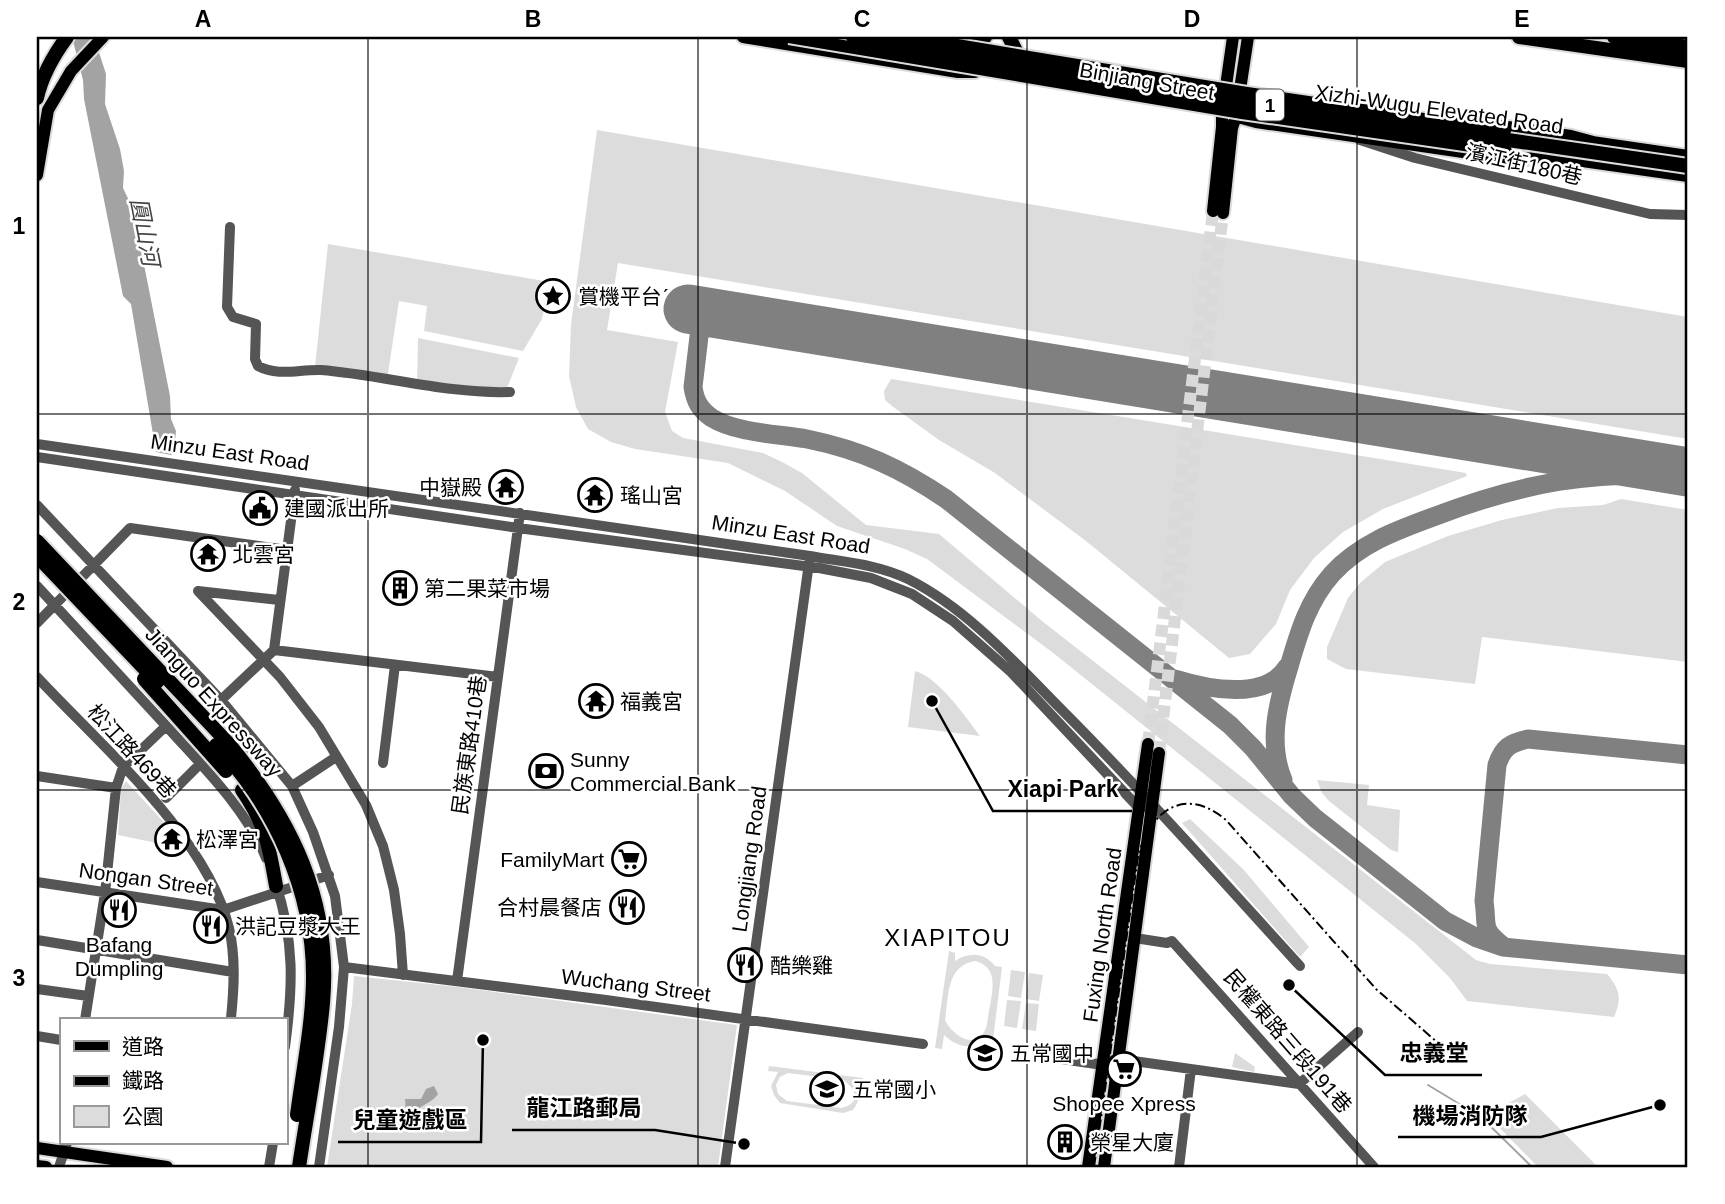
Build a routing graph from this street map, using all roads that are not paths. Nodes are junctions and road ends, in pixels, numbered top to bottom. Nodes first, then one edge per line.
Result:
1 (67, 37) edge
2 (103, 37) edge
3 (743, 37) edge
4 (789, 37) edge
5 (853, 37) edge
6 (909, 37) edge
7 (945, 37) edge
8 (1009, 37) edge
9 (1233, 37) edge
10 (1248, 37) edge
11 (1519, 37) edge
12 (1614, 37) edge
13 (979, 39) edge
14 (1688, 47) edge
15 (1016, 51) junction
16 (1688, 61) edge
17 (1026, 80) junction
18 (1225, 88) junction
19 (1240, 89) junction
20 (37, 99) edge
21 (1222, 114) junction
22 (1236, 116) junction
23 (1353, 137) junction
24 (1597, 143) junction
25 (1545, 156) junction
26 (1688, 156) edge
27 (1688, 166) edge
28 (37, 175) edge
29 (1688, 176) edge
30 (1688, 215) edge
31 (230, 227) dead end
32 (510, 392) dead end
33 (37, 444) edge
34 (37, 457) edge
35 (234, 472) junction
36 (296, 481) junction
37 (232, 486) junction
38 (294, 495) junction
39 (37, 505) edge
40 (520, 513) junction
41 (518, 528) junction
42 (37, 541) edge
43 (287, 550) junction
44 (37, 557) edge
45 (810, 561) junction
46 (94, 565) junction
47 (37, 586) edge
48 (279, 600) junction
49 (54, 605) junction
50 (37, 623) edge
51 (274, 650) junction
52 (264, 660) junction
53 (395, 665) junction
54 (37, 677) edge
55 (498, 677) junction
56 (221, 700) junction
57 (166, 726) junction
58 (256, 742) junction
59 (245, 750) dead end
60 (336, 757) junction
61 (383, 763) dead end
62 (123, 767) junction
63 (196, 768) dead end
64 (37, 776) edge
65 (292, 786) junction
66 (116, 788) junction
67 (1142, 792) junction
68 (166, 798) dead end
69 (1148, 807) junction
70 (329, 875) junction
71 (37, 882) edge
72 (277, 889) junction
73 (105, 893) junction
74 (223, 910) junction
75 (1135, 938) junction
76 (37, 940) edge
77 (96, 950) junction
78 (1300, 966) dead end
79 (344, 967) junction
80 (233, 972) junction
81 (402, 975) junction
82 (457, 981) junction
83 (37, 989) edge
84 (88, 996) junction
85 (85, 1018) edge
86 (231, 1018) dead end
87 (747, 1019) junction
88 (287, 1025) edge
89 (1358, 1032) dead end
90 (37, 1037) edge
91 (60, 1040) edge
92 (923, 1044) dead end
93 (1047, 1057) dead end
94 (1119, 1059) junction
95 (1103, 1064) junction
96 (1191, 1069) junction
97 (1299, 1084) junction
98 (273, 1144) edge
99 (66, 1147) edge
100 (37, 1148) edge
101 (37, 1166) edge
102 (46, 1167) edge
103 (59, 1167) edge
104 (167, 1167) edge
105 (269, 1167) edge
106 (289, 1167) edge
107 (299, 1167) edge
108 (319, 1167) edge
109 (725, 1167) edge
110 (1088, 1167) edge
111 (1104, 1167) edge
112 (1179, 1167) edge
113 (1374, 1167) edge

1 - 20 highway
2 - 28 main road
3 - 17 main road, Binjiang Street
4 - 25 main road, Binjiang Street, bridge
5 - 27 highway, Xizhi-Wugu Elevated Road / 1, bridge
6 - 24 main road, bridge
7 - 13 main road, Binjiang Street
8 - 15 highway
9 - 18 main road
10 - 19 main road
11 - 16 highway
12 - 14 highway
13 - 15 main road, Binjiang Street
15 - 17 main road
15 - 18 main road, Binjiang Street
17 - 21 main road, Binjiang Street
18 - 19 main road, Binjiang Street
18 - 21 main road
19 - 22 main road
19 - 24 main road, Binjiang Street
21 - 22 main road, Binjiang Street
21 - 22 main road
22 - 23 main road, Binjiang Street
23 - 25 main road, Binjiang Street
23 - 30 street, 濱江街180巷
24 - 26 main road, Binjiang Street
25 - 29 main road, Binjiang Street
31 - 32 street
33 - 35 street, Minzu East Road
34 - 37 street, Minzu East Road
35 - 36 street, Minzu East Road
35 - 37 street
36 - 38 street
36 - 40 street, Minzu East Road
37 - 38 street, Minzu East Road
38 - 41 street, Minzu East Road
38 - 43 street
39 - 46 street
40 - 41 street, 民族東路410巷
40 - 45 street, Minzu East Road
41 - 45 street, Minzu East Road
41 - 55 street, 民族東路410巷
42 - 107 highway, Jianguo Expressway, bridge
43 - 46 street
43 - 48 street
44 - 72 highway, bridge
44 - 106 highway, Jianguo Expressway, bridge
45 - 67 street, Minzu East Road
45 - 69 street, Minzu East Road
45 - 87 street, Longjiang Road
46 - 49 street
46 - 56 street
47 - 49 street
48 - 51 street
48 - 52 street
49 - 50 street
49 - 57 street
51 - 52 street
51 - 53 street
52 - 56 street
52 - 60 street
53 - 55 street
53 - 61 street
54 - 62 street, 松江路469巷
55 - 82 street, 民族東路410巷
56 - 58 street
57 - 62 street
57 - 72 street
58 - 59 street
58 - 65 street
60 - 65 street
60 - 81 street
62 - 66 street
62 - 74 street, 松江路469巷
63 - 68 street
64 - 66 street
65 - 70 street
66 - 73 street
67 - 69 main road, Fuxing North Road
67 - 69 main road, Fuxing North Road
69 - 75 main road, Fuxing North Road
69 - 78 street, Minzu East Road
69 - 95 main road, Fuxing North Road
70 - 72 street, Nongan Street
70 - 79 street
71 - 73 street, Nongan Street
72 - 74 street, Nongan Street
72 - 88 street
73 - 74 street, Nongan Street
73 - 77 street
74 - 80 street, 松江路469巷
75 - 94 main road, Fuxing North Road
75 - 97 street, 民權東路三段191巷
76 - 77 street
77 - 80 street
77 - 84 street
79 - 81 street, Wuchang Street
79 - 108 street
80 - 86 street, 松江路469巷
81 - 82 street, Wuchang Street
82 - 87 street, Wuchang Street
83 - 84 street
84 - 85 street
87 - 92 street, Wuchang Street
87 - 109 street, Longjiang Road
89 - 97 street
90 - 91 street
93 - 95 street
94 - 95 street
94 - 96 street
94 - 111 main road, Fuxing North Road
95 - 110 main road, Fuxing North Road
96 - 97 street
96 - 112 street
97 - 113 street, 民權東路三段191巷
98 - 105 street
99 - 100 main road
99 - 103 street
99 - 104 main road
101 - 102 main road

